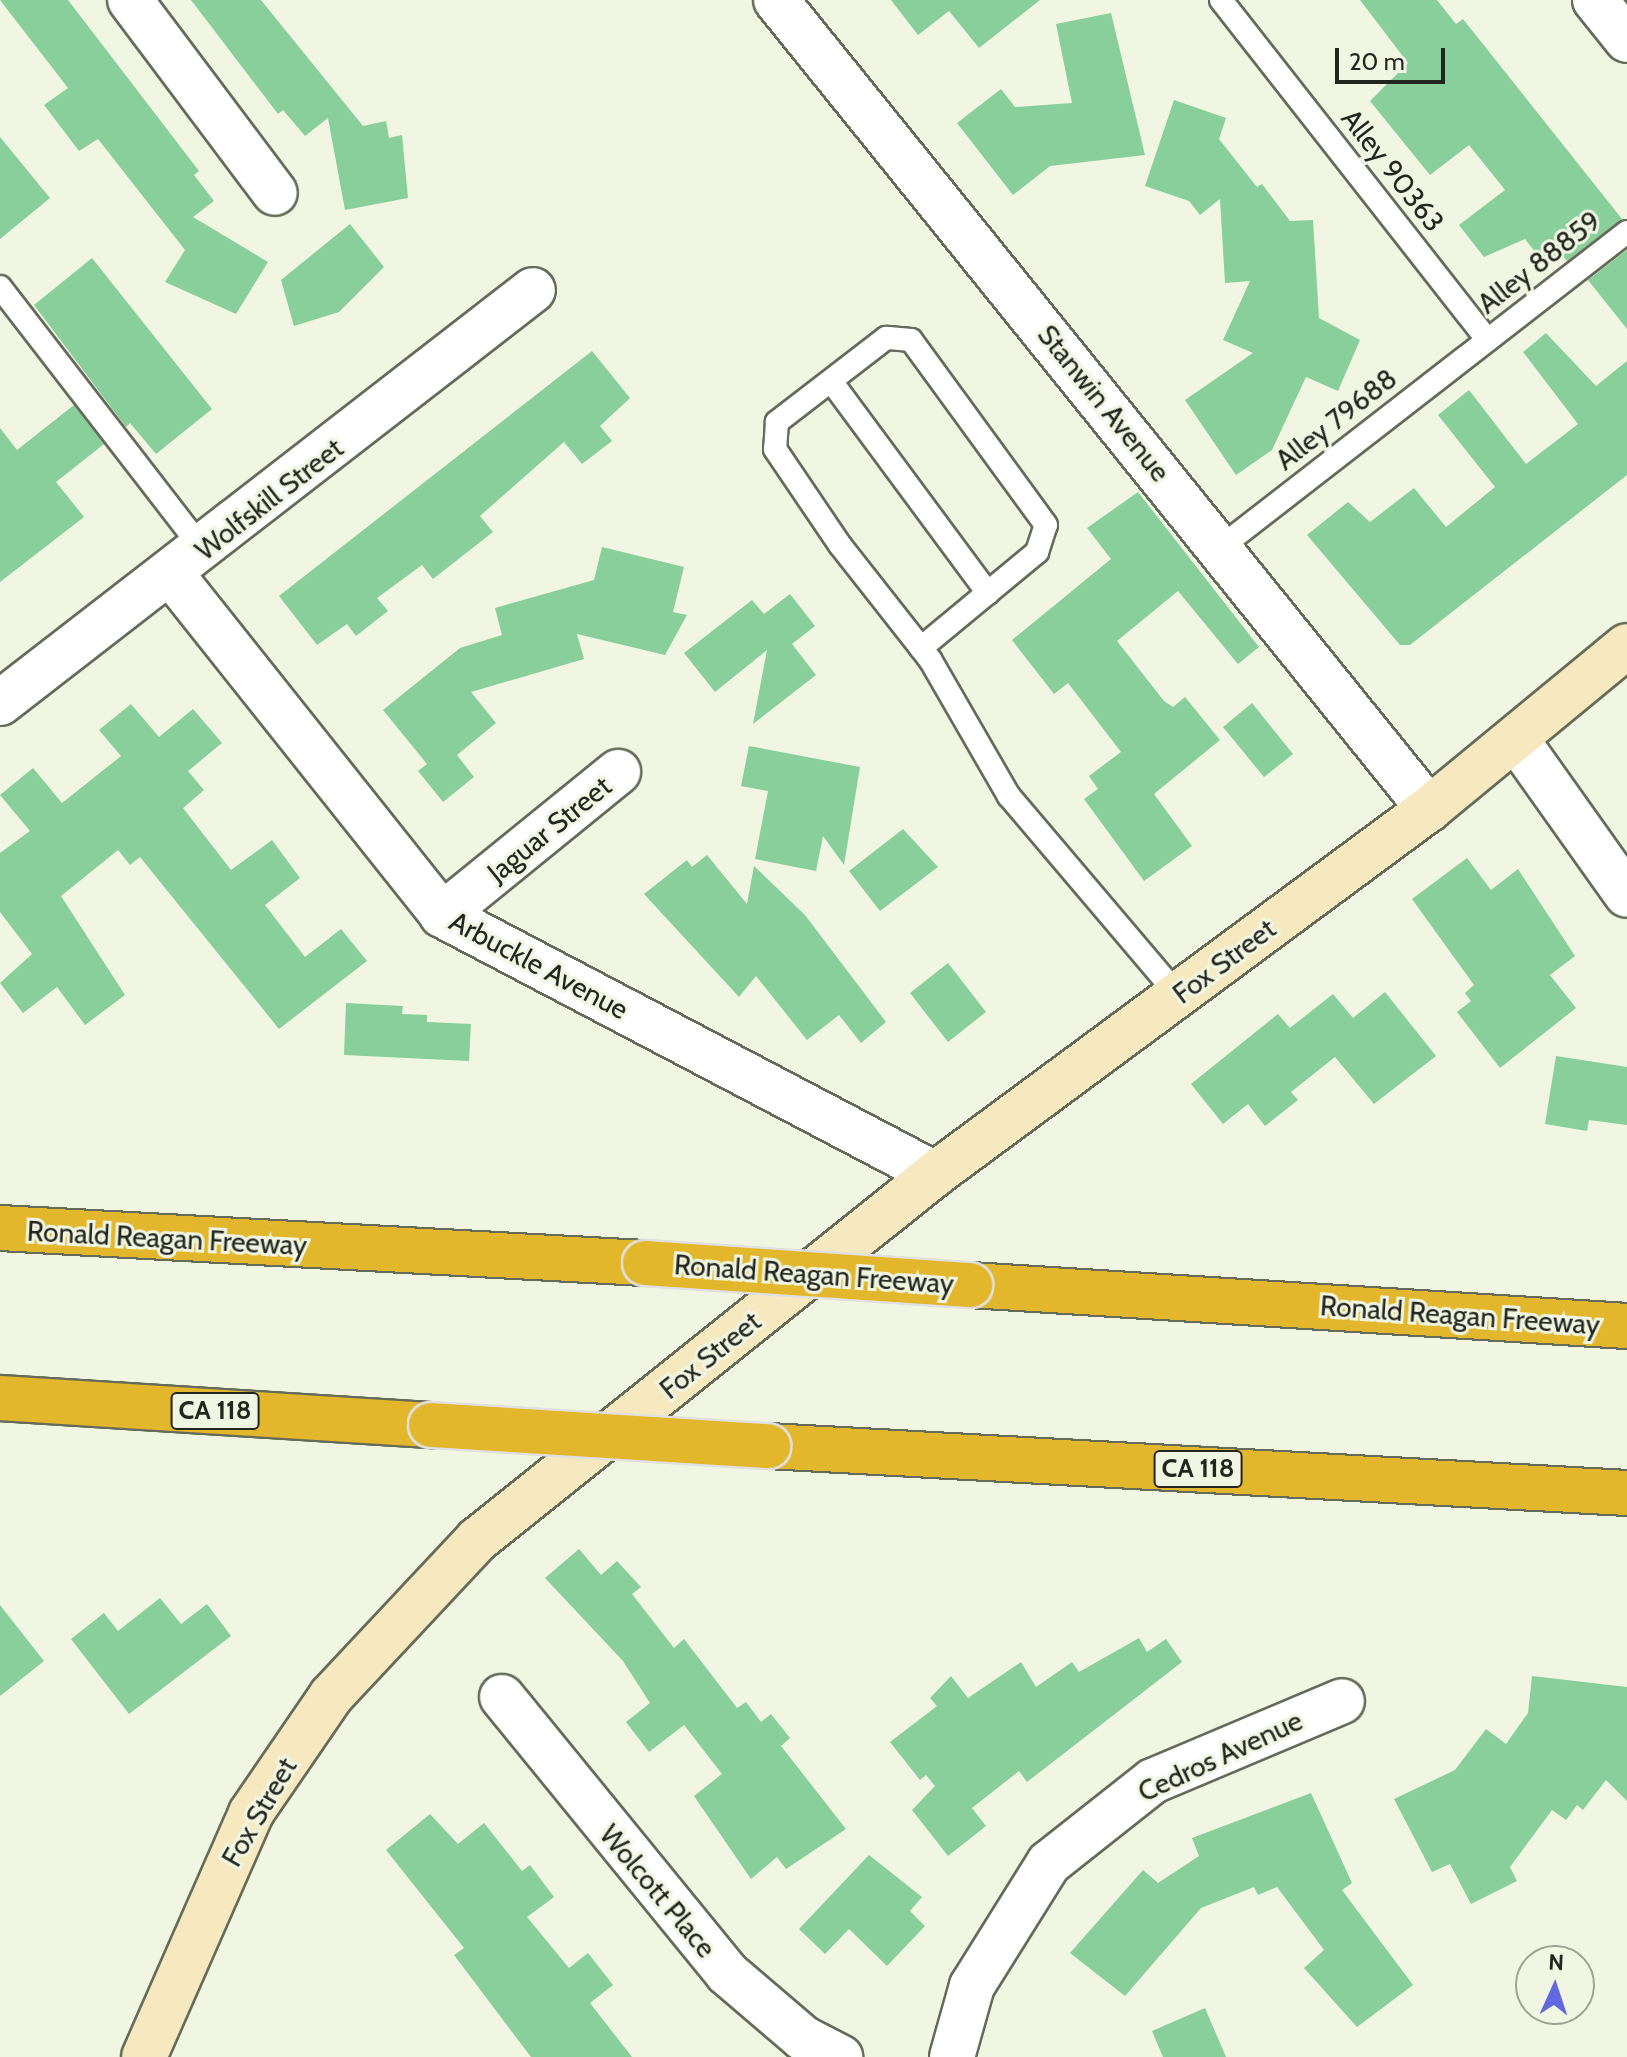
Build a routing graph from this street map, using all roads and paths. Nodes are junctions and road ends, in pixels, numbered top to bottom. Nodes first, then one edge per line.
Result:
1 (130, 0) edge
2 (776, 0) edge
3 (1221, 0) edge
4 (1595, 0) edge
5 (1627, 40) edge
6 (275, 193) dead end
7 (1627, 232) edge
8 (0, 287) edge
9 (533, 290) dead end
10 (1488, 340) junction
11 (831, 381) junction
12 (1221, 547) junction
13 (188, 563) junction
14 (988, 593) junction
15 (1627, 646) edge
16 (921, 648) junction
17 (0, 703) edge
18 (1516, 739) junction
19 (618, 772) dead end
20 (1429, 809) junction
21 (1627, 895) edge
22 (442, 915) junction
23 (1178, 995) junction
24 (935, 1174) junction
25 (0, 1228) edge
26 (1627, 1326) edge
27 (0, 1398) edge
28 (1627, 1493) edge
29 (502, 1697) dead end
30 (1342, 1701) dead end
31 (144, 2057) edge
32 (840, 2057) edge
33 (952, 2057) edge

1 - 6 street
2 - 12 street, Stanwin Avenue
3 - 10 lane, Alley 90363
4 - 5 street
7 - 10 lane, Alley 88859
8 - 13 lane
9 - 13 street, Wolfskill Street
10 - 12 lane, Alley 79688
11 - 14 lane
11 - 14 lane
11 - 16 lane
12 - 20 street, Stanwin Avenue
13 - 17 street, Wolfskill Street
13 - 22 street, Arbuckle Avenue
14 - 16 lane
15 - 18 main road, Fox Street
16 - 23 lane
18 - 20 main road, Fox Street
18 - 21 street
19 - 22 street, Jaguar Street
20 - 23 main road, Fox Street
22 - 24 street, Arbuckle Avenue
23 - 24 main road, Fox Street
24 - 31 main road, Fox Street
25 - 26 highway, Ronald Reagan Freeway, bridge
27 - 28 highway, CA 118, bridge
29 - 32 street, Wolcott Place
30 - 33 street, Cedros Avenue

